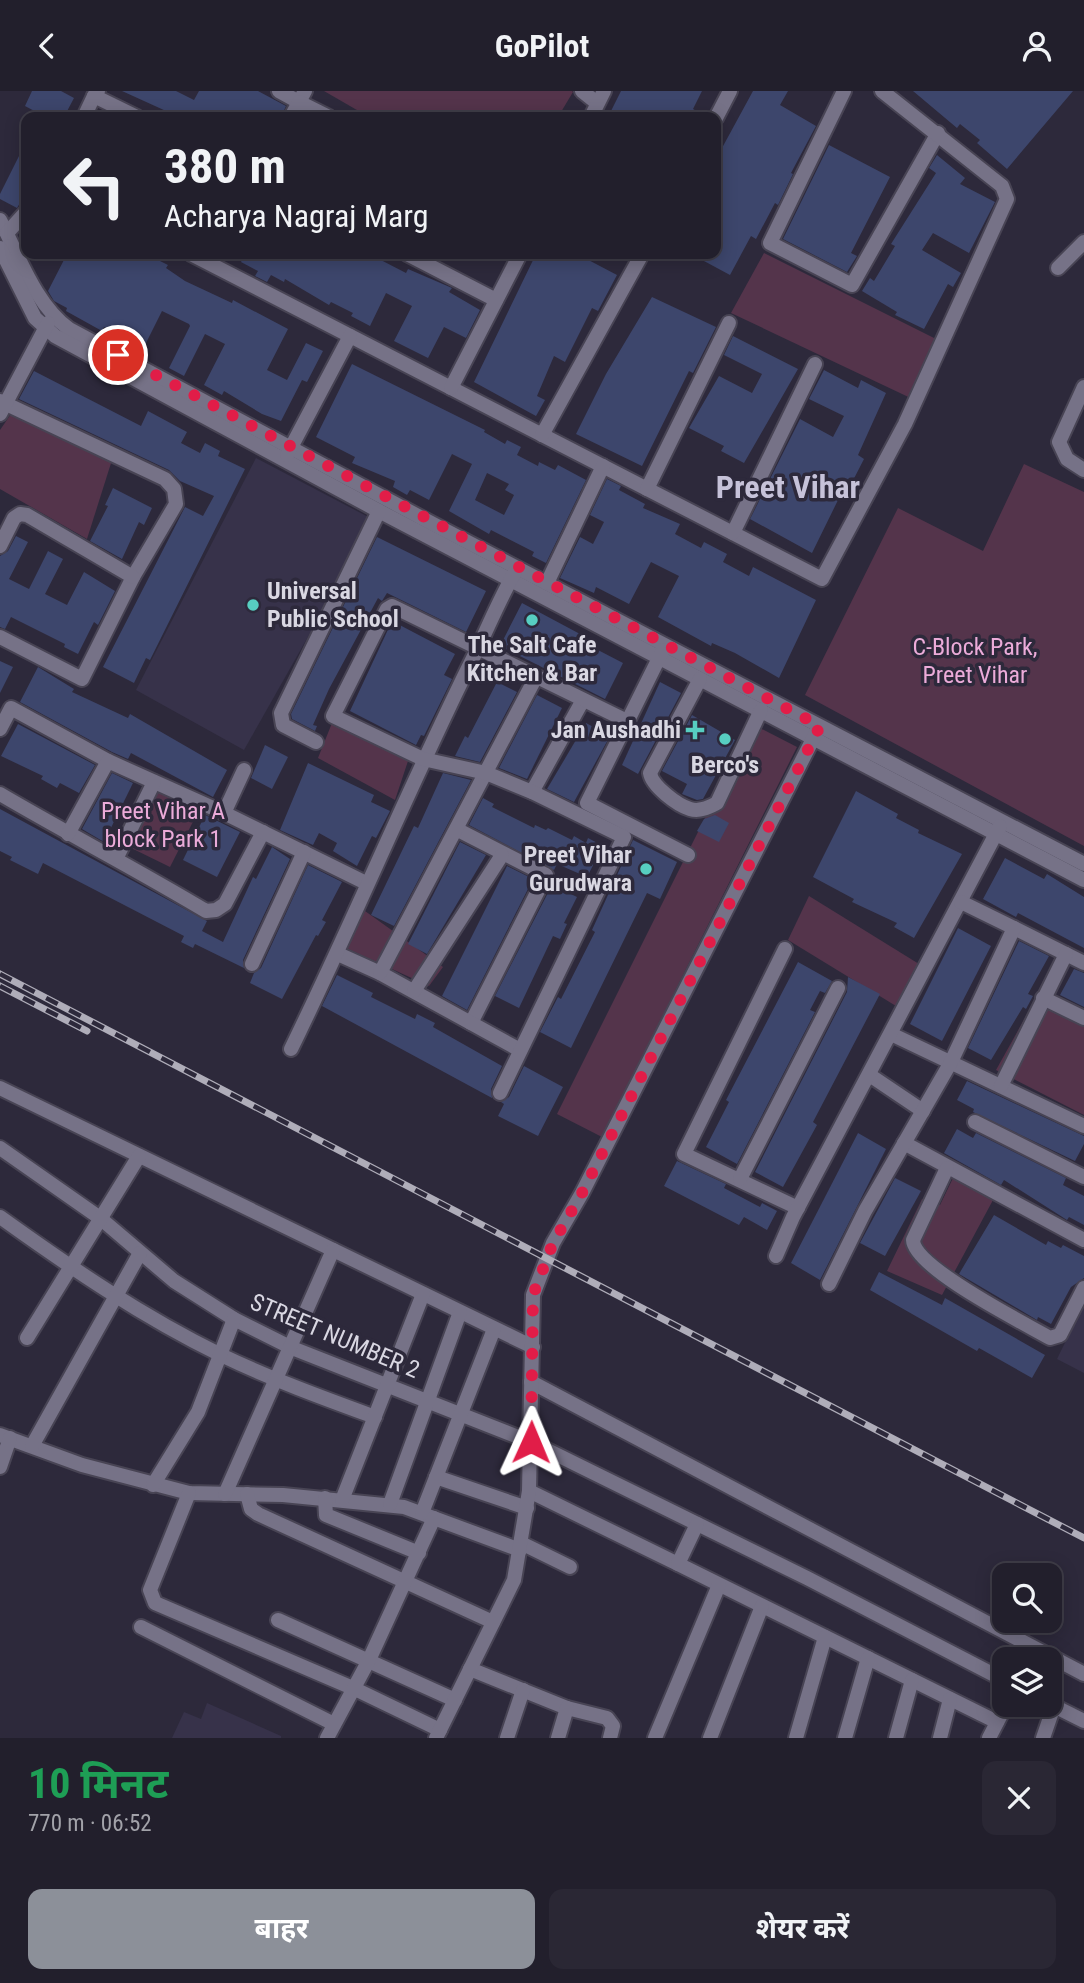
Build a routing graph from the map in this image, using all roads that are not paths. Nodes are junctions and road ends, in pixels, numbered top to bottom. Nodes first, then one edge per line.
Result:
1 (279, 91) edge
2 (582, 91) edge
3 (730, 91) edge
4 (844, 91) edge
5 (882, 91) edge
6 (96, 94) edge
7 (302, 97) edge
8 (600, 97) edge
9 (87, 112) edge
10 (128, 112) edge
11 (322, 112) edge
12 (719, 112) edge
13 (938, 133) junction
14 (21, 215) edge
15 (3, 226) edge
16 (1084, 242) edge
17 (0, 248) edge
18 (417, 259) edge
19 (517, 259) edge
20 (639, 259) edge
21 (219, 260) edge
22 (1058, 268) dead end
23 (496, 300) junction
24 (48, 323) junction
25 (729, 323) dead end
26 (349, 336) junction
27 (815, 364) dead end
28 (1084, 387) edge
29 (451, 388) junction
30 (2, 406) edge
31 (542, 435) junction
32 (288, 453) junction
33 (603, 466) junction
34 (1084, 470) edge
35 (647, 489) junction
36 (379, 511) junction
37 (733, 533) junction
38 (0, 546) edge
39 (514, 574) junction
40 (133, 577) junction
41 (547, 583) junction
42 (0, 637) edge
43 (478, 649) junction
44 (662, 651) junction
45 (537, 677) junction
46 (700, 679) junction
47 (583, 700) junction
48 (5, 705) edge
49 (761, 710) junction
50 (627, 721) junction
51 (0, 729) edge
52 (817, 732) junction
53 (316, 742) dead end
54 (423, 758) junction
55 (107, 761) junction
56 (244, 769) dead end
57 (486, 773) junction
58 (154, 782) junction
59 (532, 792) junction
60 (0, 794) edge
61 (224, 813) junction
62 (999, 828) junction
63 (458, 830) junction
64 (263, 832) junction
65 (68, 834) junction
66 (304, 852) junction
67 (502, 855) junction
68 (688, 855) dead end
69 (117, 857) junction
70 (1084, 864) edge
71 (1084, 880) edge
72 (366, 883) junction
73 (961, 902) junction
74 (1014, 928) junction
75 (785, 949) dead end
76 (338, 954) junction
77 (1066, 954) junction
78 (1084, 963) edge
79 (252, 964) dead end
80 (380, 973) junction
81 (838, 988) dead end
82 (414, 991) junction
83 (1043, 998) junction
84 (1084, 1018) edge
85 (471, 1023) junction
86 (891, 1034) junction
87 (291, 1049) dead end
88 (520, 1050) junction
89 (951, 1062) junction
90 (871, 1076) junction
91 (1001, 1087) junction
92 (0, 1088) edge
93 (500, 1093) dead end
94 (923, 1111) junction
95 (975, 1122) dead end
96 (1084, 1126) edge
97 (904, 1143) junction
98 (0, 1148) edge
99 (139, 1156) junction
100 (947, 1168) junction
101 (1084, 1177) edge
102 (740, 1179) junction
103 (798, 1208) junction
104 (0, 1217) edge
105 (100, 1217) junction
106 (1084, 1240) edge
107 (333, 1250) junction
108 (140, 1253) junction
109 (776, 1256) dead end
110 (69, 1266) junction
111 (829, 1284) dead end
112 (1084, 1288) edge
113 (423, 1294) junction
114 (116, 1296) junction
115 (460, 1312) junction
116 (234, 1319) junction
117 (494, 1329) junction
118 (27, 1338) dead end
119 (533, 1347) junction
120 (292, 1349) junction
121 (221, 1355) junction
122 (278, 1380) junction
123 (531, 1382) junction
124 (388, 1384) junction
125 (428, 1399) junction
126 (461, 1413) junction
127 (375, 1417) junction
128 (5, 1436) edge
129 (531, 1442) junction
130 (32, 1446) junction
131 (0, 1467) edge
132 (436, 1477) junction
133 (153, 1485) junction
134 (529, 1490) junction
135 (190, 1493) junction
136 (225, 1494) junction
137 (247, 1494) junction
138 (325, 1498) junction
139 (342, 1500) junction
140 (390, 1504) junction
141 (527, 1508) junction
142 (428, 1516) junction
143 (697, 1524) junction
144 (521, 1547) junction
145 (419, 1553) junction
146 (678, 1565) junction
147 (570, 1567) dead end
148 (407, 1580) junction
149 (719, 1585) junction
150 (762, 1606) junction
151 (278, 1620) dead end
152 (494, 1622) junction
153 (141, 1627) dead end
154 (825, 1637) junction
155 (1020, 1647) edge
156 (868, 1658) junction
157 (369, 1660) junction
158 (1062, 1665) edge
159 (470, 1669) junction
160 (992, 1674) edge
161 (1084, 1674) edge
162 (912, 1680) junction
163 (355, 1689) junction
164 (523, 1690) junction
165 (950, 1699) junction
166 (455, 1700) junction
167 (567, 1708) junction
168 (1062, 1710) edge
169 (1000, 1717) edge
170 (1049, 1717) edge
171 (1084, 1721) edge
172 (997, 1722) junction
173 (334, 1724) junction
174 (438, 1734) edge
175 (327, 1738) edge
176 (507, 1738) edge
177 (558, 1738) edge
178 (610, 1738) edge
179 (655, 1738) edge
180 (710, 1738) edge
181 (796, 1738) edge
182 (845, 1738) edge
183 (896, 1738) edge
184 (940, 1738) edge
185 (989, 1738) edge
186 (1043, 1738) edge

1 - 7 street
2 - 8 street
3 - 12 street
4 - 13 street
5 - 13 street
6 - 9 street
6 - 10 street
7 - 11 street
13 - 37 street
14 - 15 street
15 - 24 street
16 - 22 street
17 - 24 street
18 - 23 street
19 - 23 street
20 - 31 street
21 - 26 street
23 - 29 street
24 - 30 street
24 - 32 street
25 - 35 street
26 - 29 street
26 - 32 street
27 - 37 street
28 - 34 street
29 - 31 street
30 - 40 street
31 - 33 street
32 - 36 street
32 - 39 street
33 - 35 street
33 - 41 street
35 - 37 street
36 - 39 street
36 - 53 street
38 - 40 street
39 - 41 street
39 - 43 street
39 - 44 street
40 - 42 street
41 - 44 street
43 - 45 street
43 - 54 street
43 - 54 street
44 - 46 street
44 - 50 street
44 - 52 street
45 - 47 street
45 - 57 street
46 - 49 street
46 - 49 street
47 - 50 street
47 - 59 street
48 - 51 street
48 - 55 street
49 - 52 street
50 - 68 street
52 - 62 street
52 - 119 street
54 - 57 street
54 - 72 street
55 - 58 street
55 - 65 street
56 - 61 street
57 - 59 street
57 - 63 street
58 - 61 street
58 - 69 street
59 - 88 street
60 - 65 street
61 - 64 street
62 - 70 street
62 - 71 street
62 - 73 street
63 - 67 street
63 - 80 street
64 - 66 street
64 - 69 street
65 - 69 street
66 - 72 street
66 - 79 street
67 - 82 street
67 - 85 street
72 - 76 street
73 - 74 street
73 - 86 street
74 - 77 street
74 - 89 street
75 - 102 street
76 - 80 street
76 - 87 street
77 - 78 street
77 - 83 street
80 - 82 street
81 - 102 street
82 - 85 street
83 - 84 street
83 - 91 street
85 - 88 street
86 - 89 street
86 - 90 street
88 - 93 street
89 - 91 street
89 - 94 street
90 - 94 street
90 - 103 street
91 - 96 street
92 - 99 street
94 - 97 street
95 - 101 street
97 - 100 street
97 - 111 street
98 - 105 street, STREET NUMBER 2
99 - 105 street
99 - 107 street
100 - 106 street
100 - 112 street
102 - 103 street
103 - 109 street
104 - 110 street
105 - 108 street, STREET NUMBER 2
105 - 110 street
107 - 113 street
107 - 120 street
108 - 114 street
108 - 116 street, STREET NUMBER 2
110 - 114 street
110 - 118 street
113 - 115 street
113 - 124 street
114 - 121 street
114 - 130 street
115 - 117 street
115 - 125 street
116 - 120 street, STREET NUMBER 2
116 - 121 street
117 - 119 street
117 - 126 street
119 - 123 street
120 - 122 street
120 - 124 street, STREET NUMBER 2
121 - 122 street
121 - 133 street
122 - 127 street
122 - 136 street
123 - 129 street
123 - 155 street
124 - 125 street, STREET NUMBER 2
124 - 127 street
125 - 126 street, STREET NUMBER 2
125 - 140 street
126 - 129 street, STREET NUMBER 2
126 - 132 street
127 - 139 street
128 - 130 street
128 - 131 street
129 - 134 street
129 - 143 street, STREET NUMBER 2
130 - 133 street
132 - 141 street
132 - 142 street
133 - 135 street
134 - 141 street
134 - 146 street
135 - 136 street
135 - 163 street
136 - 137 street
137 - 138 street
137 - 148 street
138 - 139 street
138 - 145 street
139 - 140 street
140 - 142 street
141 - 144 street
142 - 144 street
142 - 145 street
143 - 146 street
143 - 160 street, STREET NUMBER 2
144 - 147 street
144 - 152 street
145 - 148 street
146 - 149 street
148 - 152 street
148 - 157 street
149 - 150 street
149 - 179 street
150 - 154 street
150 - 180 street
151 - 157 street
152 - 159 street
153 - 173 street
154 - 156 street
154 - 181 street
156 - 162 street
156 - 182 street
157 - 163 street
157 - 166 street
158 - 161 street
159 - 164 street
159 - 166 street
162 - 165 street
162 - 183 street
163 - 173 street
163 - 174 street
164 - 167 street
164 - 176 street
165 - 172 street
165 - 184 street
166 - 174 street
167 - 177 street
167 - 178 street
168 - 171 street
169 - 172 street
170 - 186 street
172 - 185 street
173 - 175 street

